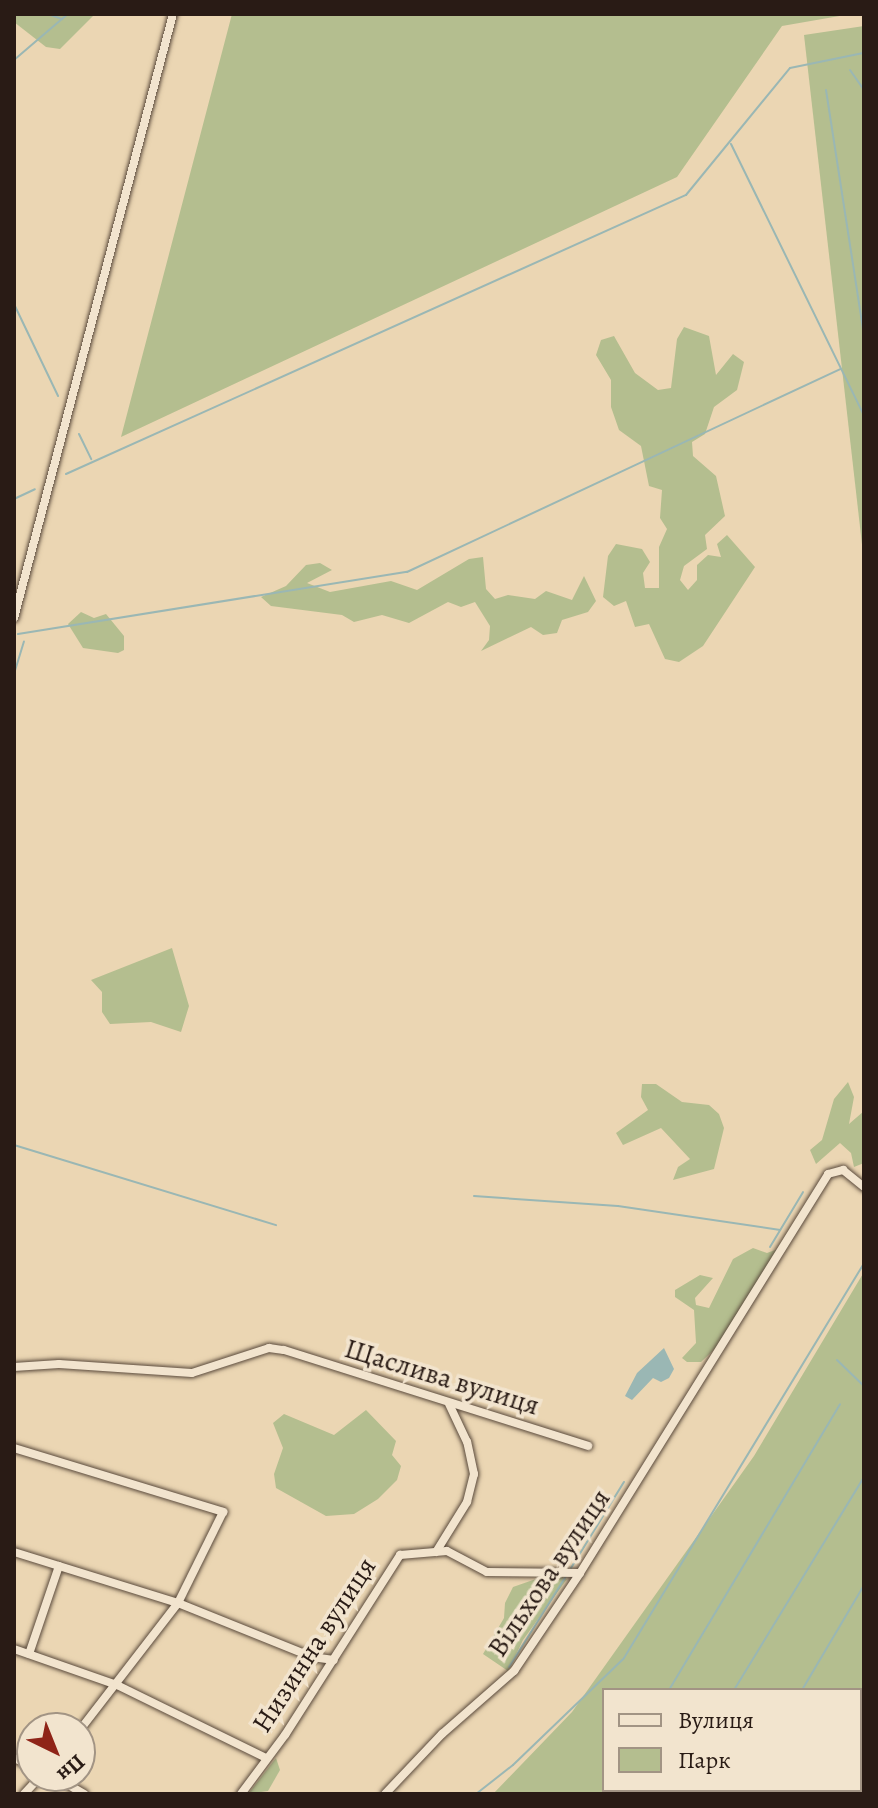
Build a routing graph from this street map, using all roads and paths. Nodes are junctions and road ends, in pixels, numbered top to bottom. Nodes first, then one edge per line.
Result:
1 (173, 14) edge
2 (14, 618) edge
3 (864, 1187) edge
4 (14, 1367) edge
5 (445, 1401) junction
6 (588, 1446) dead end
7 (14, 1448) edge
8 (14, 1552) edge
9 (436, 1552) junction
10 (59, 1566) junction
11 (580, 1573) junction
12 (178, 1603) junction
13 (14, 1649) edge
14 (29, 1654) junction
15 (334, 1660) junction
16 (117, 1685) junction
17 (95, 1712) edge
18 (266, 1758) junction
19 (241, 1794) edge
20 (385, 1794) edge

1 - 2 street
3 - 11 street, Вільхова вулиця
4 - 5 street, Щаслива вулиця
5 - 6 street, Щаслива вулиця
5 - 9 street
7 - 12 street
8 - 10 street
9 - 11 street, Низинна вулиця
9 - 15 street, Низинна вулиця
10 - 12 street
10 - 14 street
11 - 20 street, Вільхова вулиця
12 - 15 street
12 - 16 street
13 - 14 street
14 - 16 street
15 - 18 street, Низинна вулиця
16 - 17 street
16 - 18 street
18 - 19 street, Низинна вулиця

